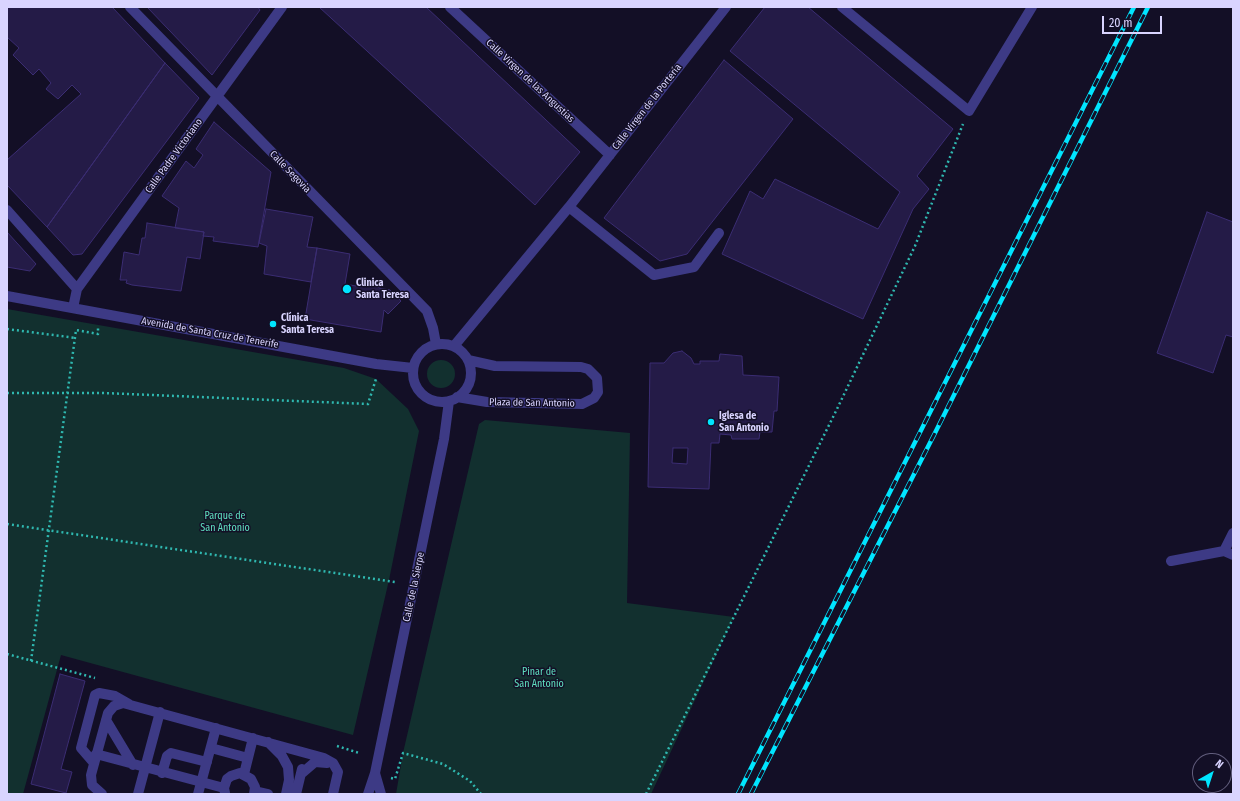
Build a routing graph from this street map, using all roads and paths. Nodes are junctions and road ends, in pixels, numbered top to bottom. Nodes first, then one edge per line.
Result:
1 (130, 7) edge
2 (282, 7) edge
3 (450, 7) edge
4 (726, 7) edge
5 (842, 7) edge
6 (1030, 8) edge
7 (216, 97) junction
8 (969, 111) junction
9 (610, 155) junction
10 (569, 207) junction
11 (7, 210) edge
12 (719, 233) dead end
13 (78, 289) junction
14 (7, 296) edge
15 (73, 308) junction
16 (98, 313) junction
17 (7, 329) edge
18 (76, 338) junction
19 (436, 344) junction
20 (454, 346) junction
21 (468, 360) junction
22 (376, 364) junction
23 (413, 368) junction
24 (7, 393) edge
25 (68, 393) junction
26 (454, 399) junction
27 (7, 524) edge
28 (49, 530) junction
29 (1233, 533) edge
30 (1229, 553) edge
31 (1171, 561) dead end
32 (395, 582) dead end
33 (31, 661) dead end
34 (129, 704) junction
35 (160, 712) junction
36 (106, 720) junction
37 (216, 728) junction
38 (253, 738) junction
39 (268, 742) junction
40 (211, 748) junction
41 (306, 753) junction
42 (95, 758) junction
43 (248, 758) junction
44 (206, 762) junction
45 (133, 765) junction
46 (145, 768) junction
47 (162, 773) junction
48 (375, 773) junction
49 (244, 774) junction
50 (301, 774) junction
51 (337, 778) junction
52 (201, 782) junction
53 (225, 791) edge
54 (254, 792) edge
55 (102, 794) edge
56 (138, 794) edge
57 (198, 794) edge
58 (268, 794) edge
59 (286, 794) edge
60 (296, 794) edge
61 (333, 794) edge
62 (368, 794) edge
63 (381, 794) edge
64 (481, 794) edge
65 (646, 794) edge

1 - 7 street, Calle Segovia
2 - 7 street, Calle Padre Victoriano
3 - 9 street, Calle Virgen de las Angustias
4 - 9 street, Calle Virgen de la Portería
5 - 8 street
6 - 8 street
7 - 13 street, Calle Padre Victoriano
7 - 19 street, Calle Segovia
8 - 65 path
9 - 10 street, Calle Virgen de la Portería
10 - 12 street
10 - 20 street, Calle Virgen de la Portería
11 - 13 street
13 - 15 street, Calle Padre Victoriano
14 - 15 street, Avenida de Santa Cruz de Tenerife
15 - 16 street, Avenida de Santa Cruz de Tenerife
16 - 18 path
16 - 22 street, Avenida de Santa Cruz de Tenerife
17 - 18 path
18 - 25 path
19 - 20 street
19 - 23 street
20 - 21 street
21 - 26 street
21 - 26 street, Plaza de San Antonio
22 - 23 street, Avenida de Santa Cruz de Tenerife
22 - 25 path
23 - 26 street
24 - 25 path
25 - 28 path
26 - 48 street, Calle de la Sierpe
27 - 28 path
28 - 32 path
28 - 33 path
29 - 30 street
30 - 31 street
34 - 35 street
34 - 36 street
34 - 42 street
35 - 37 street
35 - 46 street
36 - 42 street
36 - 45 street
37 - 38 street
37 - 40 street
38 - 39 street
38 - 43 street
39 - 41 street
39 - 59 street
40 - 43 street
40 - 44 street
41 - 50 street
41 - 51 street
42 - 45 street
42 - 55 street
43 - 49 street
44 - 47 street
44 - 52 street
45 - 46 street
46 - 47 street
46 - 56 street
47 - 52 street
48 - 62 street, Calle de la Sierpe
48 - 63 street, Calle de la Sierpe
48 - 64 path
49 - 53 street
49 - 54 street
50 - 51 street
50 - 60 street
51 - 61 street
52 - 53 street
52 - 57 street
54 - 58 street

